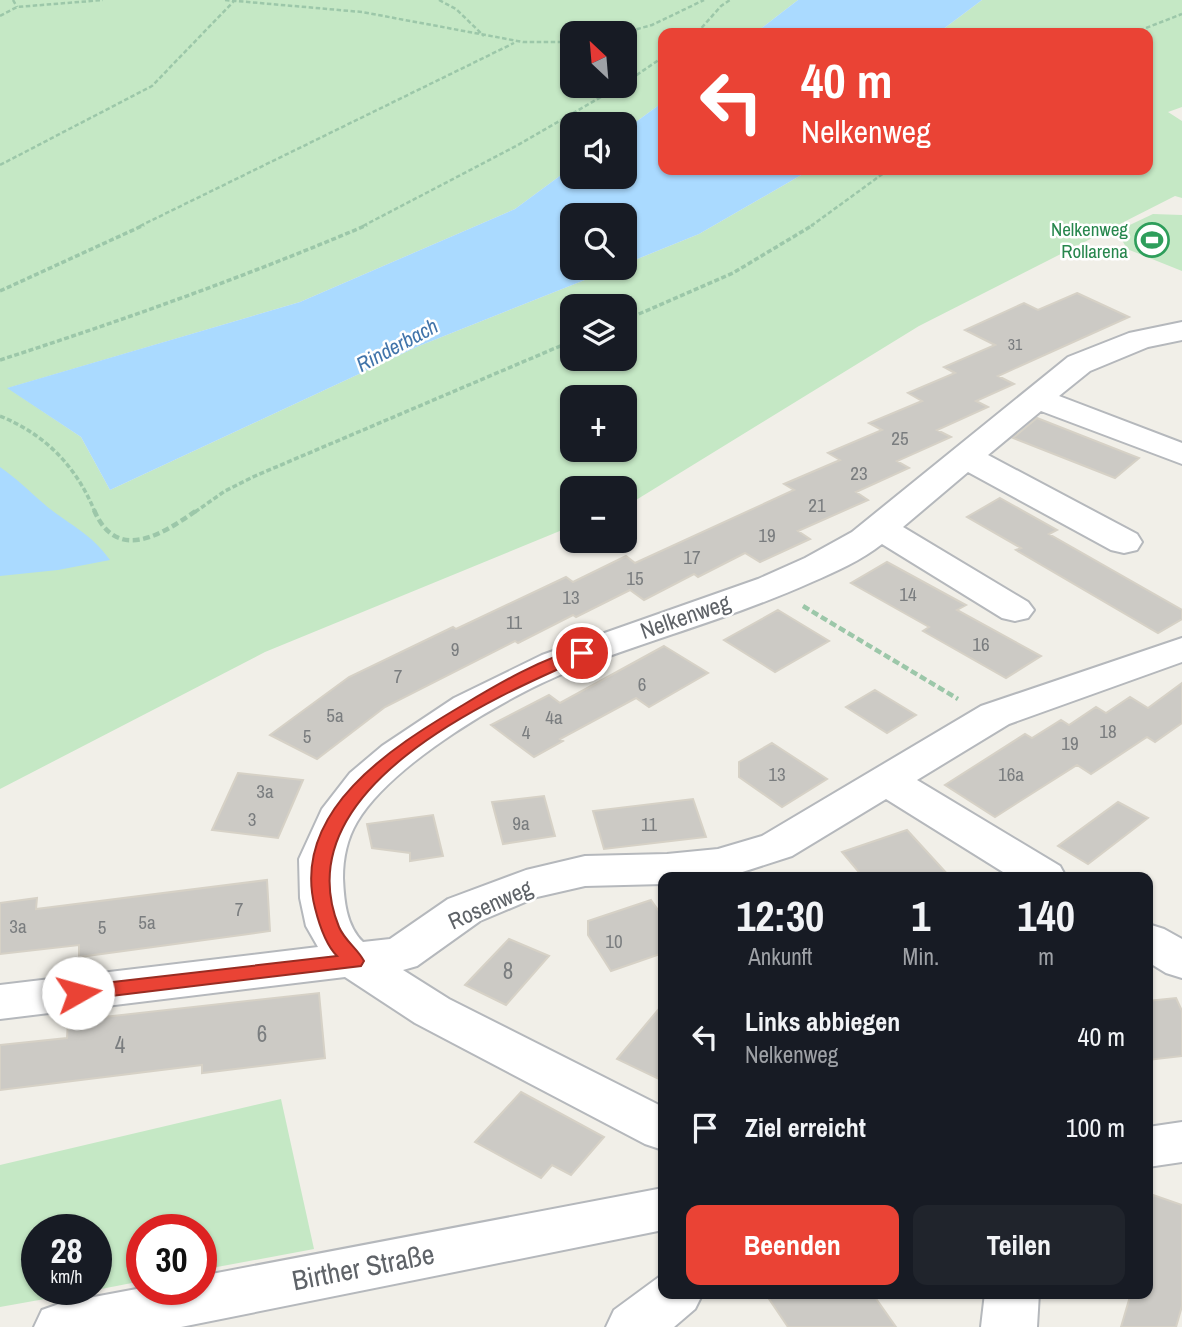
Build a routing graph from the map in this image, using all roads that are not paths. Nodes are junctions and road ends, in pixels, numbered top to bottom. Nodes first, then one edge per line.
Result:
1 (1172, 339) edge
2 (1036, 398) junction
3 (1182, 454) edge
4 (966, 457) junction
5 (880, 528) junction
6 (1124, 542) dead end
7 (1015, 610) dead end
8 (1182, 649) edge
9 (886, 780) junction
10 (1036, 872) edge
11 (1153, 943) edge
12 (354, 961) junction
13 (1182, 961) edge
14 (0, 1002) edge
15 (658, 1127) edge
16 (1182, 1142) edge
17 (1153, 1146) edge
18 (658, 1210) edge
19 (669, 1299) edge
20 (1011, 1299) edge
21 (62, 1327) edge
22 (634, 1327) edge
23 (1009, 1327) edge

1 - 2 street, Nelkenweg
2 - 3 street
2 - 4 street, Nelkenweg
4 - 5 street, Nelkenweg
4 - 6 street
5 - 7 street
5 - 12 street, Nelkenweg
8 - 9 street, Rosenweg
9 - 10 street
9 - 12 street, Rosenweg
11 - 13 street
12 - 14 street, Rosenweg
12 - 15 street, Nelkenweg
16 - 17 street
18 - 21 street, Birther Straße
19 - 22 street
20 - 23 street

